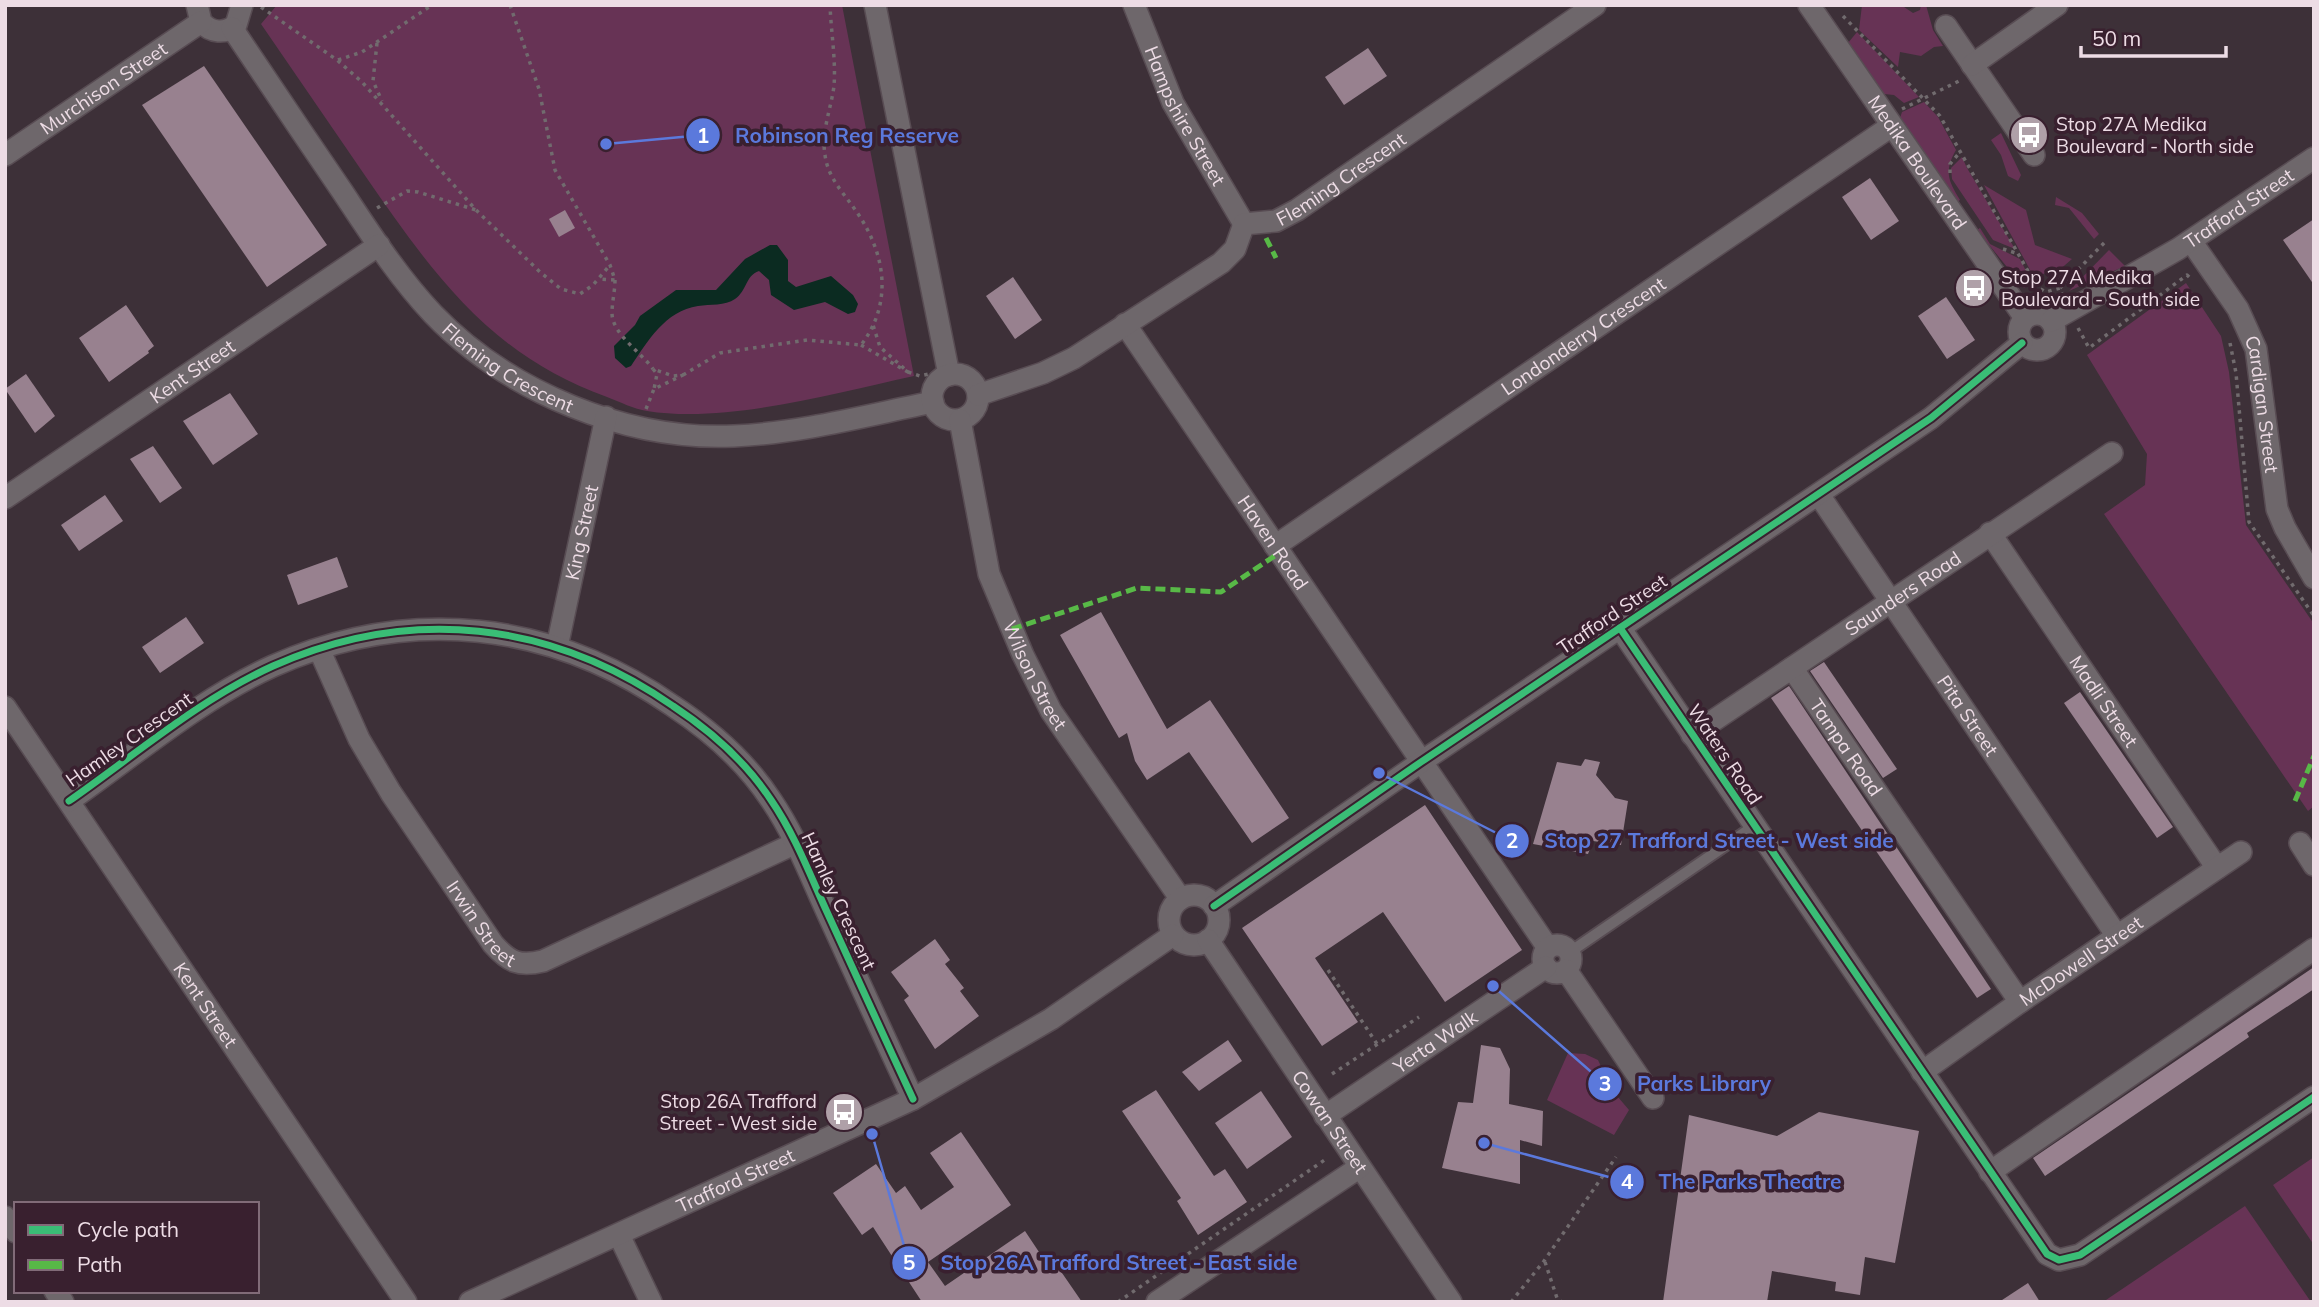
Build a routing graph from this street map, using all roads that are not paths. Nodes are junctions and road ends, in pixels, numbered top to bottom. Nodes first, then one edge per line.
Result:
1 (243, 5) edge
2 (875, 5) edge
3 (1135, 5) edge
4 (1595, 5) edge
5 (1809, 5) edge
6 (2057, 5) edge
7 (199, 13) edge
8 (1946, 26) dead end
9 (232, 28) junction
10 (1969, 71) junction
11 (1890, 127) junction
12 (5, 155) edge
13 (2034, 155) dead end
14 (2314, 158) edge
15 (1244, 224) junction
16 (2191, 241) junction
17 (379, 245) junction
18 (2025, 318) junction
19 (2051, 321) junction
20 (1125, 324) junction
21 (2022, 343) junction
22 (942, 374) junction
23 (978, 394) junction
24 (933, 402) junction
25 (606, 417) junction
26 (960, 420) junction
27 (2112, 453) dead end
28 (1819, 495) junction
29 (5, 498) edge
30 (1990, 533) junction
31 (1275, 546) junction
32 (2314, 578) edge
33 (1891, 601) junction
34 (1620, 628) junction
35 (557, 646) junction
36 (319, 649) junction
37 (1792, 668) junction
38 (5, 707) edge
39 (1692, 735) junction
40 (1421, 762) junction
41 (69, 801) junction
42 (1754, 826) junction
43 (796, 843) junction
44 (2300, 844) dead end
45 (2241, 852) dead end
46 (2314, 864) edge
47 (2217, 868) junction
48 (1180, 898) junction
49 (1214, 906) junction
50 (1173, 934) junction
51 (2117, 936) junction
52 (1208, 940) junction
53 (2314, 949) edge
54 (1557, 959) junction
55 (2020, 1002) junction
56 (1922, 1072) junction
57 (2314, 1097) edge
58 (1653, 1098) dead end
59 (913, 1099) junction
60 (1325, 1116) junction
61 (1360, 1167) junction
62 (1990, 1172) junction
63 (619, 1235) junction
64 (406, 1302) edge
65 (470, 1302) edge
66 (651, 1302) edge
67 (1157, 1302) edge
68 (1451, 1302) edge

1 - 9 street
2 - 22 street
3 - 15 street, Hampshire Street
4 - 15 street, Fleming Crescent
5 - 11 street, Medika Boulevard
6 - 10 street
7 - 9 street
7 - 12 street, Murchison Street
8 - 10 street
9 - 17 street, Fleming Crescent
10 - 13 street
11 - 18 street, Medika Boulevard
11 - 31 street, Londonderry Crescent
14 - 16 street, Trafford Street
15 - 20 street
16 - 19 street, Trafford Street
16 - 32 street, Cardigan Street
17 - 25 street, Fleming Crescent
17 - 29 street, Kent Street
18 - 19 street
18 - 21 street
19 - 21 street
20 - 23 street
20 - 31 street, Haven Road
21 - 28 street, Trafford Street
22 - 23 street
22 - 24 street
23 - 26 street
24 - 25 street, Fleming Crescent
24 - 26 street
25 - 35 street, King Street
26 - 48 street, Wilson Street
27 - 30 street, Saunders Road
28 - 33 street, Pita Street
28 - 34 street, Trafford Street
30 - 33 street, Saunders Road
30 - 47 street, Madli Street
31 - 40 street, Haven Road
33 - 37 street, Saunders Road
33 - 51 street, Pita Street
34 - 39 street, Waters Road
34 - 40 street, Trafford Street
35 - 36 street, Hamley Crescent
35 - 43 street, Hamley Crescent
36 - 41 street, Hamley Crescent
36 - 43 street, Irwin Street
37 - 39 street, Saunders Road
37 - 55 street, Tampa Road
38 - 41 street, Kent Street
39 - 42 street, Waters Road
40 - 49 street, Trafford Street
40 - 54 street, Haven Road
41 - 64 street, Kent Street
42 - 54 lane, Yerta Walk
42 - 56 street, Waters Road
43 - 59 street, Hamley Crescent
44 - 46 street
45 - 47 street, McDowell Street
47 - 51 street, McDowell Street
48 - 49 street
48 - 50 street
49 - 52 street
50 - 52 street
50 - 59 street, Trafford Street
51 - 55 street, McDowell Street
52 - 60 street, Cowan Street
53 - 62 street
54 - 58 street, Haven Road
54 - 60 street, Yerta Walk
55 - 56 street, McDowell Street
56 - 62 street, Waters Road
57 - 62 street, Waters Road
59 - 63 street, Trafford Street
60 - 61 street, Cowan Street
61 - 67 street
61 - 68 street, Cowan Street
63 - 65 street, Trafford Street
63 - 66 street

